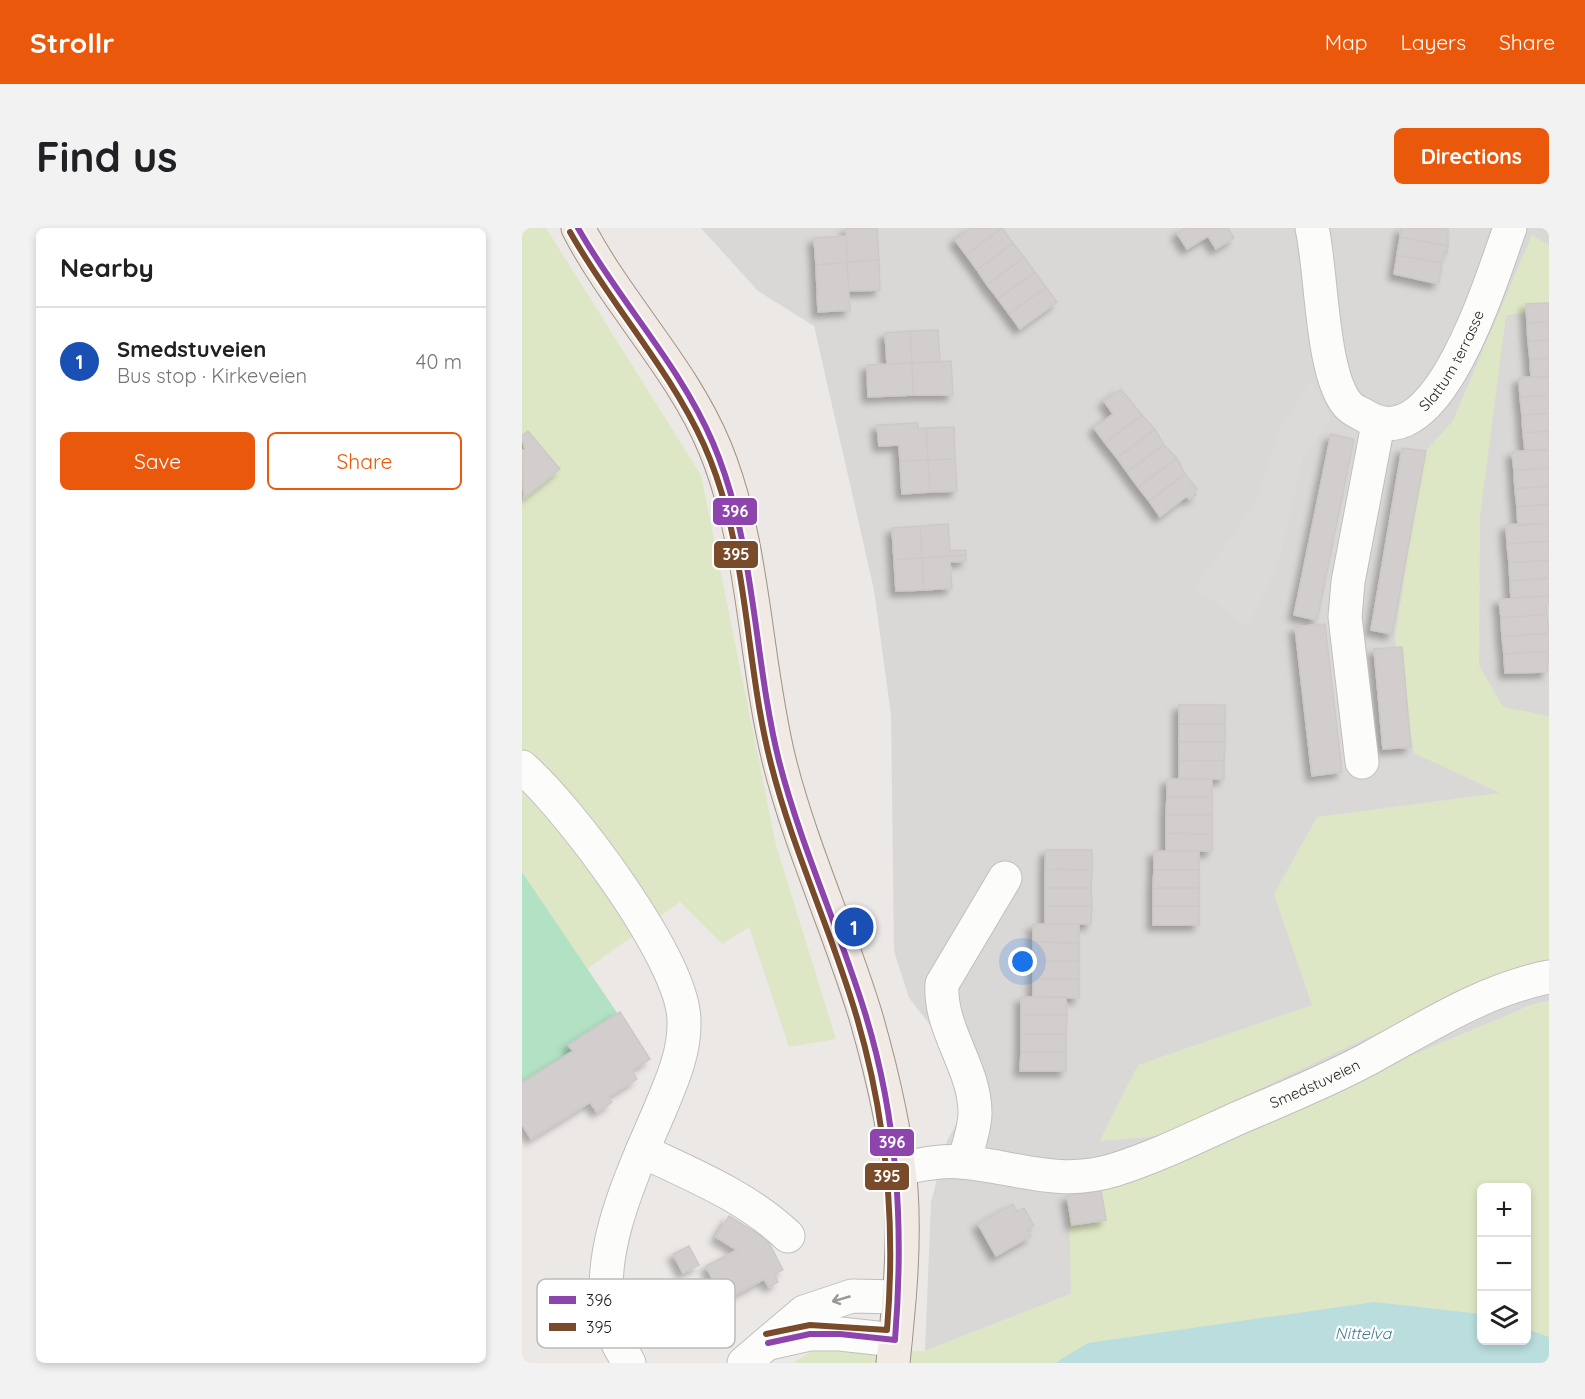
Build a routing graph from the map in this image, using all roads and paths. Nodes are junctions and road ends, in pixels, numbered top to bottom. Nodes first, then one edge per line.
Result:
1 (578, 228) edge
2 (1312, 228) edge
3 (1510, 228) edge
4 (1378, 424) junction
5 (1362, 762) dead end
6 (522, 767) edge
7 (1005, 878) dead end
8 (1549, 977) edge
9 (642, 1151) junction
10 (964, 1162) junction
11 (899, 1169) junction
12 (788, 1236) dead end
13 (606, 1279) edge
14 (899, 1297) junction
15 (622, 1348) edge
16 (894, 1352) edge
17 (756, 1353) edge
18 (629, 1363) edge

1 - 11 main road
2 - 4 street
3 - 4 street, Slattum terrasse
4 - 5 street
6 - 9 street
7 - 10 street
8 - 10 street, Smedstuveien
9 - 12 street
9 - 13 street
10 - 11 street, Smedstuveien
11 - 14 main road
14 - 16 main road
14 -> 17 street
15 - 18 street
16 - 17 street

